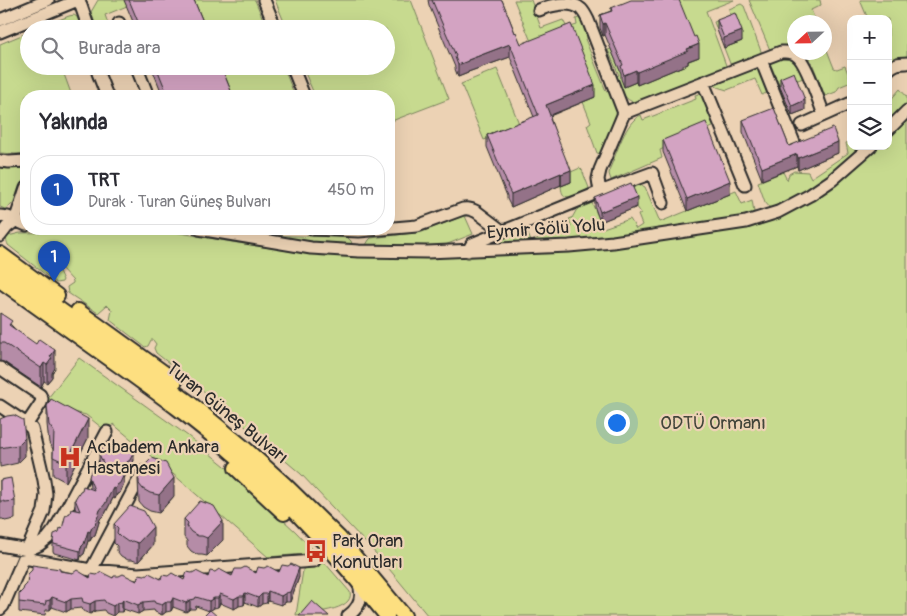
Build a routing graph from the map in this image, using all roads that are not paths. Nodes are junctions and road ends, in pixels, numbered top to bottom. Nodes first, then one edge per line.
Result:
1 (48, 0) edge
2 (78, 0) edge
3 (264, 0) edge
4 (539, 10) dead end
5 (0, 20) edge
6 (29, 20) edge
7 (86, 20) edge
8 (272, 20) edge
9 (20, 24) edge
10 (0, 32) edge
11 (761, 60) junction
12 (907, 63) edge
13 (892, 66) edge
14 (99, 75) edge
15 (140, 75) edge
16 (296, 75) edge
17 (703, 82) junction
18 (105, 90) edge
19 (146, 90) edge
20 (302, 90) edge
21 (847, 105) edge
22 (907, 111) edge
23 (624, 113) junction
24 (824, 115) junction
25 (802, 125) dead end
26 (892, 126) edge
27 (795, 144) edge
28 (866, 150) edge
29 (0, 161) edge
30 (20, 161) edge
31 (745, 184) dead end
32 (600, 192) junction
33 (663, 203) dead end
34 (0, 216) edge
35 (0, 222) edge
36 (20, 223) edge
37 (20, 223) edge
38 (20, 223) edge
39 (395, 228) edge
40 (502, 231) junction
41 (234, 235) edge
42 (359, 235) edge
43 (0, 236) edge
44 (359, 250) junction
45 (468, 251) junction
46 (1, 258) edge
47 (0, 280) edge
48 (0, 290) edge
49 (0, 368) edge
50 (0, 406) edge
51 (27, 424) junction
52 (108, 432) dead end
53 (143, 472) edge
54 (332, 541) junction
55 (0, 545) edge
56 (26, 554) junction
57 (314, 561) dead end
58 (91, 570) junction
59 (356, 578) junction
60 (0, 610) edge
61 (348, 616) edge
62 (388, 616) edge
63 (404, 616) edge

1 - 5 street
2 - 6 street
2 - 7 street
3 - 8 street
4 - 23 street
9 - 10 street
11 - 17 street
11 - 24 street
11 - 27 street
12 - 13 street
14 - 18 street
15 - 19 street
16 - 20 street
17 - 23 street
17 - 31 street
21 - 24 street
22 - 26 street
23 - 32 street
24 - 25 street
28 - 45 street, Eymir Gölü Yolu
29 - 30 street
32 - 33 street
32 - 40 street
34 - 36 street
35 - 37 street
38 - 43 street
39 - 40 street
40 - 45 street
41 - 44 street, Eymir Gölü Yolu
42 - 44 street
44 - 45 street, Eymir Gölü Yolu
46 - 54 main road, Turan Güneş Bulvarı
47 - 54 main road, Turan Güneş Bulvarı
48 - 54 main road
49 - 51 street
50 - 51 street
51 - 56 street
52 - 56 street
53 - 58 street
54 - 59 main road, Turan Güneş Bulvarı
54 - 63 main road, Turan Güneş Bulvarı
55 - 56 street
56 - 58 street
56 - 60 street
57 - 58 street
59 - 61 street
59 - 62 main road, Turan Güneş Bulvarı

